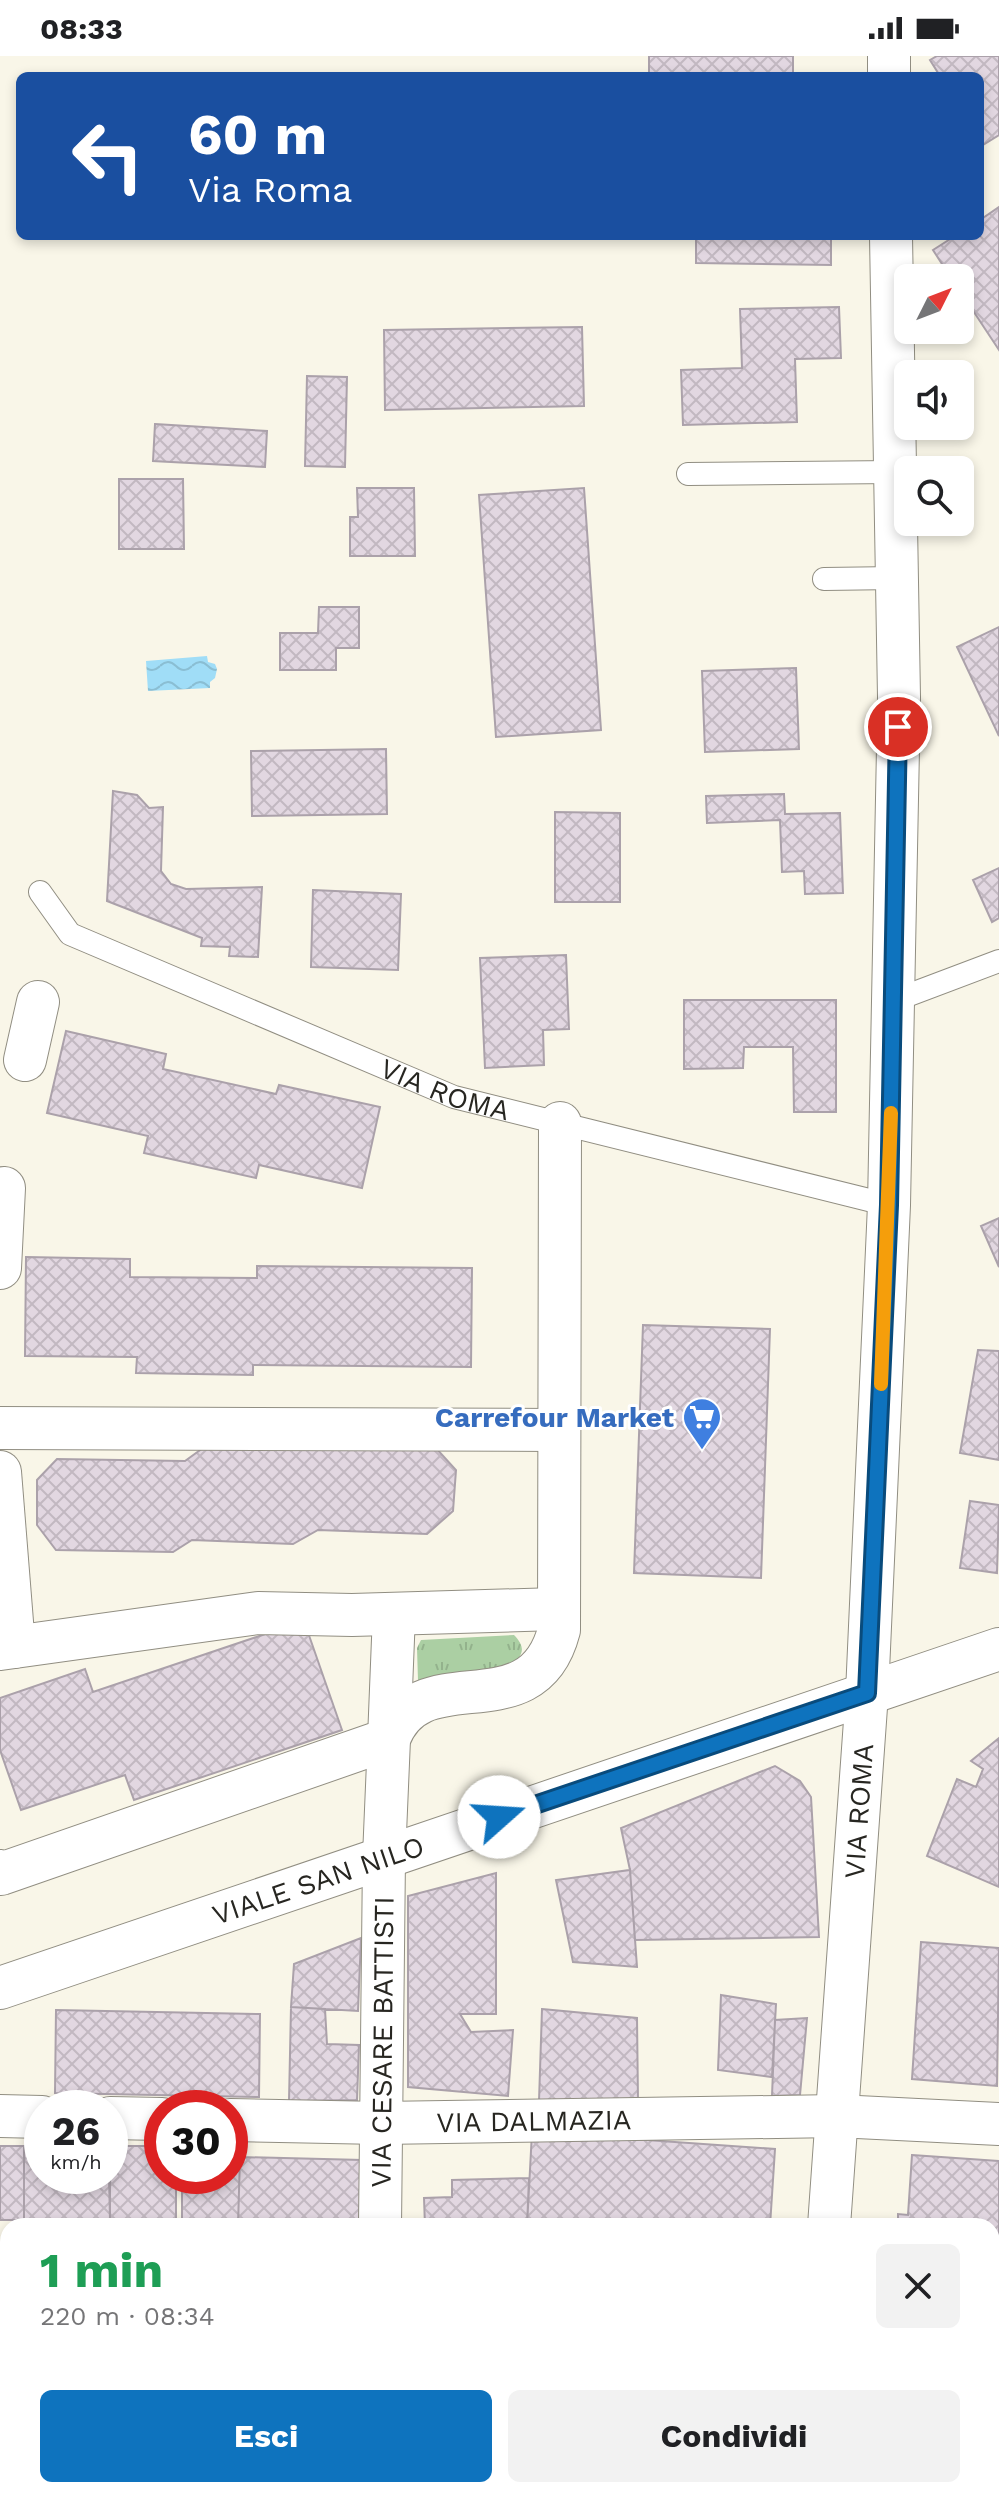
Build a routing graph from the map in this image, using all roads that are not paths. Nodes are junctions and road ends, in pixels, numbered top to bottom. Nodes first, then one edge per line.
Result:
1 (891, 240) edge
2 (895, 456) edge
3 (894, 472) edge
4 (688, 474) dead end
5 (896, 536) edge
6 (896, 578) junction
7 (824, 579) dead end
8 (40, 892) dead end
9 (999, 961) edge
10 (893, 1001) junction
11 (38, 1002) dead end
12 (25, 1060) dead end
13 (560, 1123) junction
14 (4, 1188) dead end
15 (889, 1205) junction
16 (0, 1268) edge
17 (0, 1428) edge
18 (558, 1430) junction
19 (0, 1473) edge
20 (557, 1609) junction
21 (394, 1614) junction
22 (7, 1648) edge
23 (999, 1649) edge
24 (867, 1693) junction
25 (389, 1739) junction
26 (384, 1857) junction
27 (0, 1871) edge
28 (0, 1988) edge
29 (0, 2116) edge
30 (837, 2116) junction
31 (24, 2117) edge
32 (248, 2120) edge
33 (381, 2123) junction
34 (999, 2124) edge
35 (380, 2218) edge
36 (830, 2218) edge

1 - 2 street, VIA ROMA
3 - 4 lane
5 - 6 street, VIA ROMA
6 - 7 lane
6 - 10 street, VIA ROMA
8 - 13 lane, VIA ROMA
9 - 10 lane
10 - 15 street, VIA ROMA
11 - 12 street
13 - 15 lane, VIA ROMA
13 - 18 street
14 - 16 street
15 - 24 street, VIA ROMA
17 - 18 street
18 - 20 street
19 - 22 street
20 - 21 street
20 - 25 street
21 - 22 street
21 - 25 street, VIA CESARE BATTISTI
23 - 24 street, VIALE SAN NILO
24 - 26 street, VIALE SAN NILO
24 - 30 street, VIA ROMA
25 - 26 street, VIA CESARE BATTISTI
25 - 27 street
26 - 28 street, VIALE SAN NILO
26 - 33 street, VIA CESARE BATTISTI
29 - 31 street
30 - 33 street, VIA DALMAZIA
30 - 34 street, VIA DALMAZIA
30 - 36 street, VIA ROMA
32 - 33 street, VIA DALMAZIA
33 - 35 street, VIA CESARE BATTISTI

